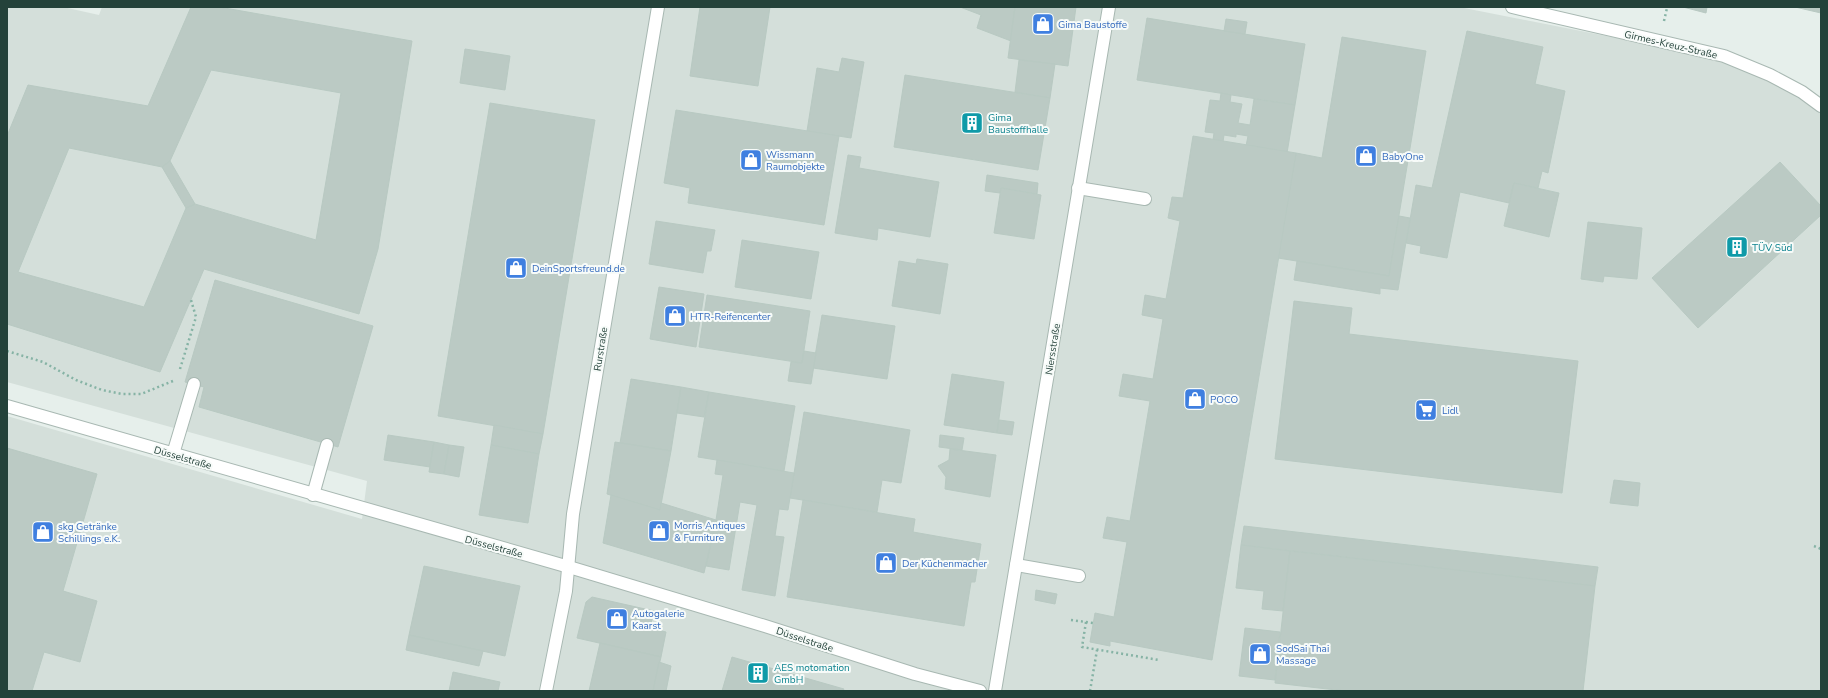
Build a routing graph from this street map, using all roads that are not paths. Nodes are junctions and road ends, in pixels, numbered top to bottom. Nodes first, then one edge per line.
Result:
1 (658, 7) edge
2 (1108, 7) edge
3 (1512, 7) edge
4 (1821, 106) edge
5 (1078, 188) junction
6 (1144, 199) dead end
7 (194, 384) dead end
8 (7, 406) edge
9 (328, 445) dead end
10 (173, 454) junction
11 (313, 495) junction
12 (1016, 565) junction
13 (569, 567) junction
14 (1079, 576) dead end
15 (546, 691) edge
16 (980, 691) edge
17 (995, 691) edge

1 - 13 street, Rurstraße
2 - 5 street, Niersstraße
3 - 4 street, Girmes-Kreuz-Straße
5 - 6 street
5 - 12 street, Niersstraße
7 - 10 street
8 - 10 street, Düsselstraße
9 - 11 street
10 - 11 street, Düsselstraße
11 - 13 street, Düsselstraße
12 - 14 street
12 - 17 street, Niersstraße
13 - 15 street, Rurstraße
13 - 16 street, Düsselstraße

